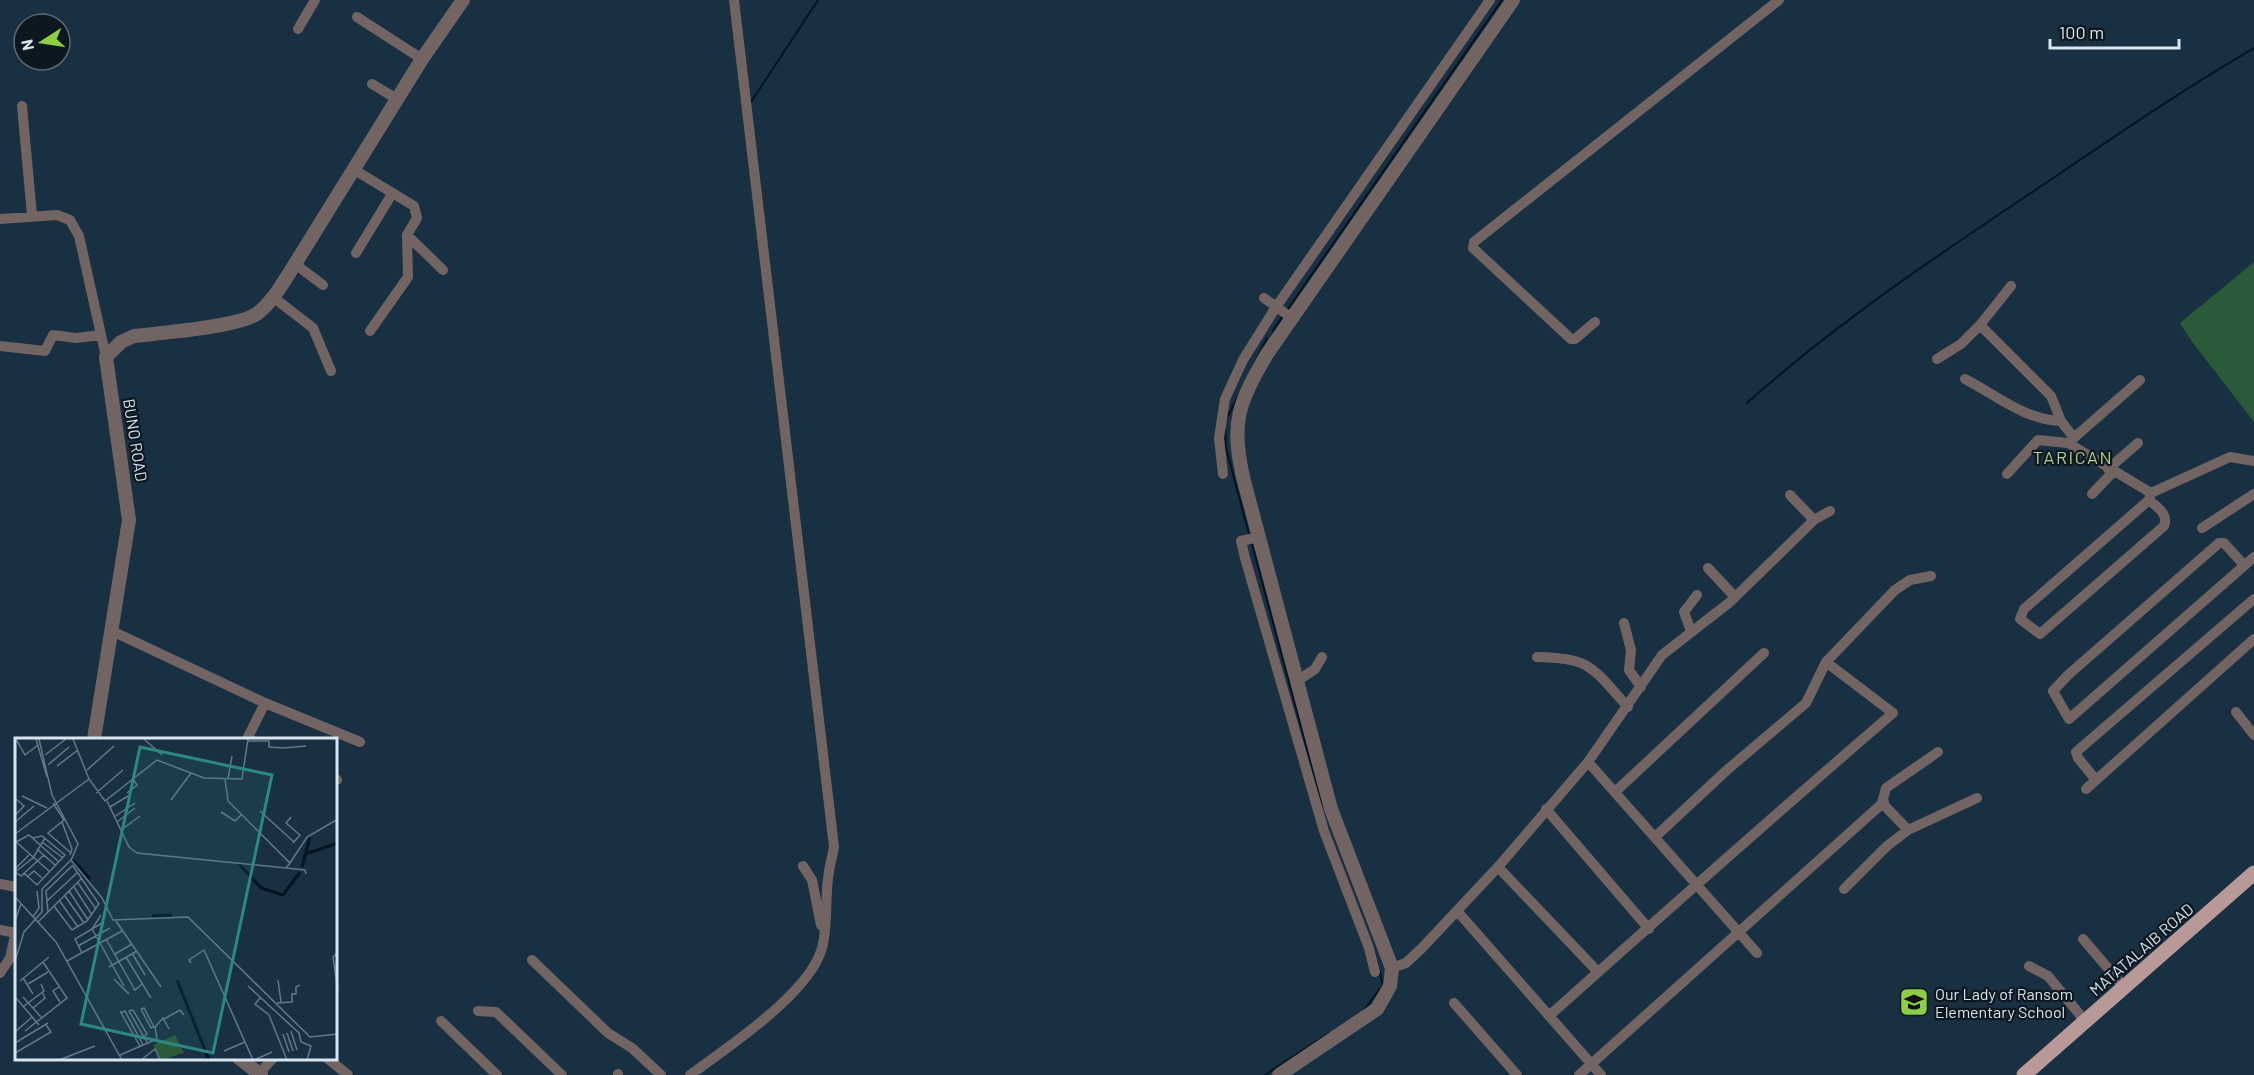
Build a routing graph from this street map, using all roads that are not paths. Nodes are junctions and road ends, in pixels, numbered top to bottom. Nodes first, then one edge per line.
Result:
1 (315, 0) edge
2 (463, 0) edge
3 (734, 0) edge
4 (1490, 0) edge
5 (1513, 0) edge
6 (1779, 0) edge
7 (357, 17) dead end
8 (298, 29) dead end
9 (422, 59) junction
10 (372, 84) dead end
11 (397, 99) junction
12 (22, 106) dead end
13 (353, 169) junction
14 (392, 194) junction
15 (32, 215) junction
16 (0, 219) edge
17 (407, 236) junction
18 (356, 253) dead end
19 (295, 264) junction
20 (443, 270) dead end
21 (323, 285) dead end
22 (2011, 286) dead end
23 (273, 297) junction
24 (1264, 298) dead end
25 (1276, 307) junction
26 (1292, 318) junction
27 (1595, 322) dead end
28 (1980, 325) junction
29 (1262, 329) junction
30 (370, 331) dead end
31 (101, 335) junction
32 (1277, 340) junction
33 (0, 346) edge
34 (106, 357) junction
35 (1937, 359) dead end
36 (331, 371) dead end
37 (1965, 379) dead end
38 (2140, 380) dead end
39 (2061, 421) junction
40 (2071, 440) junction
41 (2138, 443) dead end
42 (2254, 461) edge
43 (2111, 470) junction
44 (1223, 474) dead end
45 (2007, 474) dead end
46 (2092, 494) dead end
47 (2254, 494) edge
48 (1790, 495) dead end
49 (2150, 496) junction
50 (1830, 511) dead end
51 (1814, 520) junction
52 (2202, 528) dead end
53 (1259, 537) junction
54 (2254, 557) edge
55 (2244, 565) junction
56 (1708, 568) dead end
57 (1931, 576) dead end
58 (1697, 596) dead end
59 (1736, 597) junction
60 (2254, 599) edge
61 (1624, 622) dead end
62 (112, 631) junction
63 (1691, 631) junction
64 (2254, 639) edge
65 (1764, 653) dead end
66 (1322, 657) dead end
67 (1537, 657) dead end
68 (1826, 662) junction
69 (1297, 681) junction
70 (1641, 687) junction
71 (265, 703) junction
72 (1628, 707) junction
73 (2236, 712) dead end
74 (2254, 735) edge
75 (94, 738) edge
76 (248, 738) edge
77 (360, 742) dead end
78 (1938, 752) dead end
79 (1588, 762) junction
80 (2096, 780) junction
81 (2086, 789) dead end
82 (1615, 792) junction
83 (1977, 798) dead end
84 (1883, 803) junction
85 (1546, 809) junction
86 (1908, 830) junction
87 (1655, 837) junction
88 (803, 866) dead end
89 (1498, 867) junction
90 (2254, 873) edge
91 (1697, 882) junction
92 (0, 884) edge
93 (15, 887) edge
94 (1844, 889) dead end
95 (0, 891) edge
96 (15, 894) edge
97 (1458, 912) junction
98 (1648, 928) junction
99 (0, 930) edge
100 (15, 932) edge
101 (1737, 932) junction
102 (824, 934) junction
103 (15, 936) edge
104 (2083, 939) dead end
105 (1757, 953) dead end
106 (532, 960) dead end
107 (2029, 966) dead end
108 (1392, 968) junction
109 (1, 970) edge
110 (1375, 972) dead end
111 (1598, 972) junction
112 (2124, 987) junction
113 (1454, 1004) dead end
114 (478, 1011) dead end
115 (1549, 1016) junction
116 (441, 1021) dead end
117 (2085, 1021) junction
118 (241, 1060) edge
119 (272, 1060) edge
120 (328, 1060) edge
121 (1592, 1064) junction
122 (260, 1075) edge
123 (348, 1075) edge
124 (497, 1075) edge
125 (562, 1075) edge
126 (661, 1075) edge
127 (690, 1075) edge
128 (1279, 1075) edge
129 (1516, 1075) edge
130 (1578, 1075) edge
131 (1601, 1075) edge
132 (2024, 1075) edge

1 - 8 street
2 - 9 street
3 - 102 street
4 - 25 street
5 - 26 street
6 - 27 street
7 - 9 street
9 - 11 street
10 - 11 street
11 - 13 street
12 - 15 street
13 - 14 street
13 - 19 street
14 - 17 street
14 - 18 street
15 - 16 street, BUNO ROAD
15 - 31 street, BUNO ROAD
17 - 20 street
17 - 30 street
19 - 21 street
19 - 23 street
22 - 28 street
23 - 34 street
23 - 36 street
24 - 25 street
25 - 26 street
25 - 29 street
26 - 32 street
28 - 35 street
28 - 39 street
29 - 32 street
29 - 44 street
31 - 33 street
31 - 34 street, BUNO ROAD
32 - 53 street
34 - 62 street, BUNO ROAD
37 - 39 street
38 - 40 street
39 - 40 street
40 - 43 street
40 - 45 street
41 - 43 street
42 - 49 street
43 - 46 street
43 - 49 street
47 - 52 street
48 - 51 street
49 - 49 street
50 - 51 street
51 - 59 street
53 - 69 street
53 - 110 street
54 - 55 street
55 - 55 street
56 - 59 street
57 - 68 street
58 - 63 street
59 - 63 street
60 - 80 street
61 - 70 street
62 - 71 street
62 - 75 street, BUNO ROAD
63 - 70 street
64 - 80 street
65 - 82 street
66 - 69 street
67 - 72 street
68 - 87 street
68 - 91 street
69 - 108 street
70 - 72 street
71 - 76 street
71 - 77 street
72 - 79 street
73 - 74 street
78 - 84 street
79 - 82 street
79 - 85 street
80 - 81 street
82 - 87 street
83 - 86 street
84 - 86 street
84 - 101 street
85 - 89 street
85 - 98 street
86 - 94 street
87 - 91 street
88 - 102 street
89 - 97 street
89 - 111 street
90 - 112 main road, MATATALAIB ROAD
91 - 98 street
91 - 101 street
92 - 93 street
95 - 96 street
97 - 108 street
97 - 115 street
98 - 111 street
99 - 100 street
101 - 105 street
101 - 121 street
102 - 127 street
103 - 109 street
104 - 112 street
106 - 126 street
107 - 117 street
108 - 128 street
111 - 115 street
112 - 117 main road, MATATALAIB ROAD
113 - 129 street
114 - 125 street
115 - 121 street
116 - 124 street
117 - 132 main road, MATATALAIB ROAD
118 - 122 street
119 - 122 street
120 - 123 street
121 - 130 street
121 - 131 street

